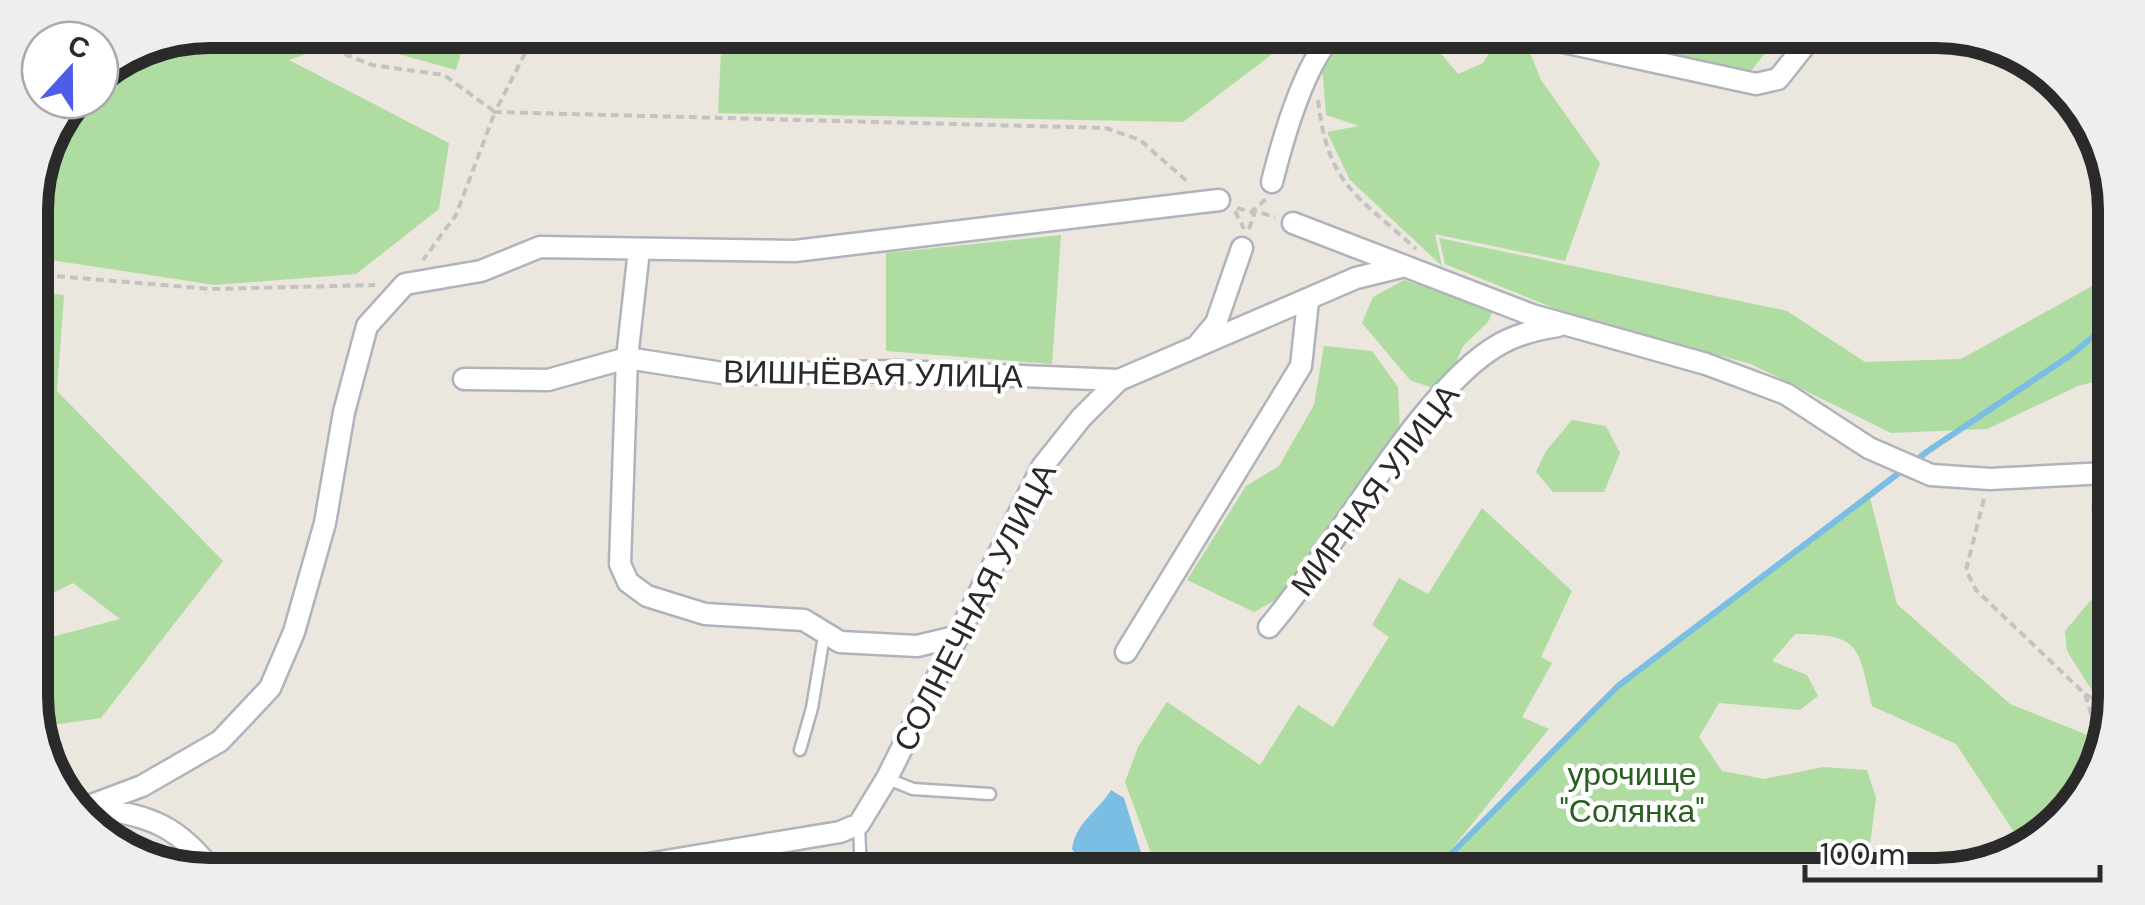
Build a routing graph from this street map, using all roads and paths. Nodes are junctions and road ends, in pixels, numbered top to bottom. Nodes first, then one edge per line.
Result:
1 (329, 48) edge
2 (527, 48) edge
3 (1327, 48) edge
4 (1594, 48) edge
5 (1803, 48) edge
6 (1314, 66) junction
7 (495, 112) junction
8 (1272, 182) junction
9 (1219, 200) junction
10 (1255, 211) junction
11 (1294, 222) junction
12 (1242, 248) junction
13 (1416, 249) dead end
14 (638, 250) junction
15 (1401, 266) junction
16 (48, 275) edge
17 (406, 284) junction
18 (1308, 301) junction
19 (1576, 324) junction
20 (1192, 352) junction
21 (628, 358) junction
22 (464, 379) dead end
23 (1119, 380) junction
24 (2098, 473) edge
25 (1990, 478) junction
26 (1269, 626) dead end
27 (824, 636) junction
28 (959, 636) junction
29 (1126, 652) dead end
30 (2085, 694) junction
31 (2098, 701) edge
32 (2094, 725) edge
33 (800, 750) dead end
34 (887, 778) junction
35 (990, 794) dead end
36 (91, 805) edge
37 (97, 811) edge
38 (859, 824) junction
39 (199, 857) edge
40 (696, 858) edge
41 (860, 858) edge

1 - 7 path
2 - 7 path
3 - 6 street
4 - 5 street
6 - 8 street
6 - 13 path
7 - 9 path
7 - 17 path
8 - 10 path
8 - 11 path
9 - 10 path
9 - 12 path
9 - 14 street
10 - 11 path
10 - 12 path
11 - 15 street
12 - 20 street
14 - 17 street
14 - 21 street
15 - 18 street, СОЛНЕЧНАЯ УЛИЦА
15 - 19 street
16 - 17 path
17 - 36 street
18 - 20 street, СОЛНЕЧНАЯ УЛИЦА
18 - 29 street
19 - 25 street
19 - 26 street, МИРНАЯ УЛИЦА
20 - 23 street, СОЛНЕЧНАЯ УЛИЦА
21 - 22 street, ВИШНЁВАЯ УЛИЦА
21 - 23 street, ВИШНЁВАЯ УЛИЦА
21 - 27 street
23 - 28 street, СОЛНЕЧНАЯ УЛИЦА
24 - 25 street
25 - 30 path
27 - 28 street
27 - 33 lane
28 - 34 street, СОЛНЕЧНАЯ УЛИЦА
30 - 31 path
30 - 32 path
34 - 35 lane
34 - 38 street, СОЛНЕЧНАЯ УЛИЦА
37 - 39 street
38 - 40 street
38 - 41 lane

